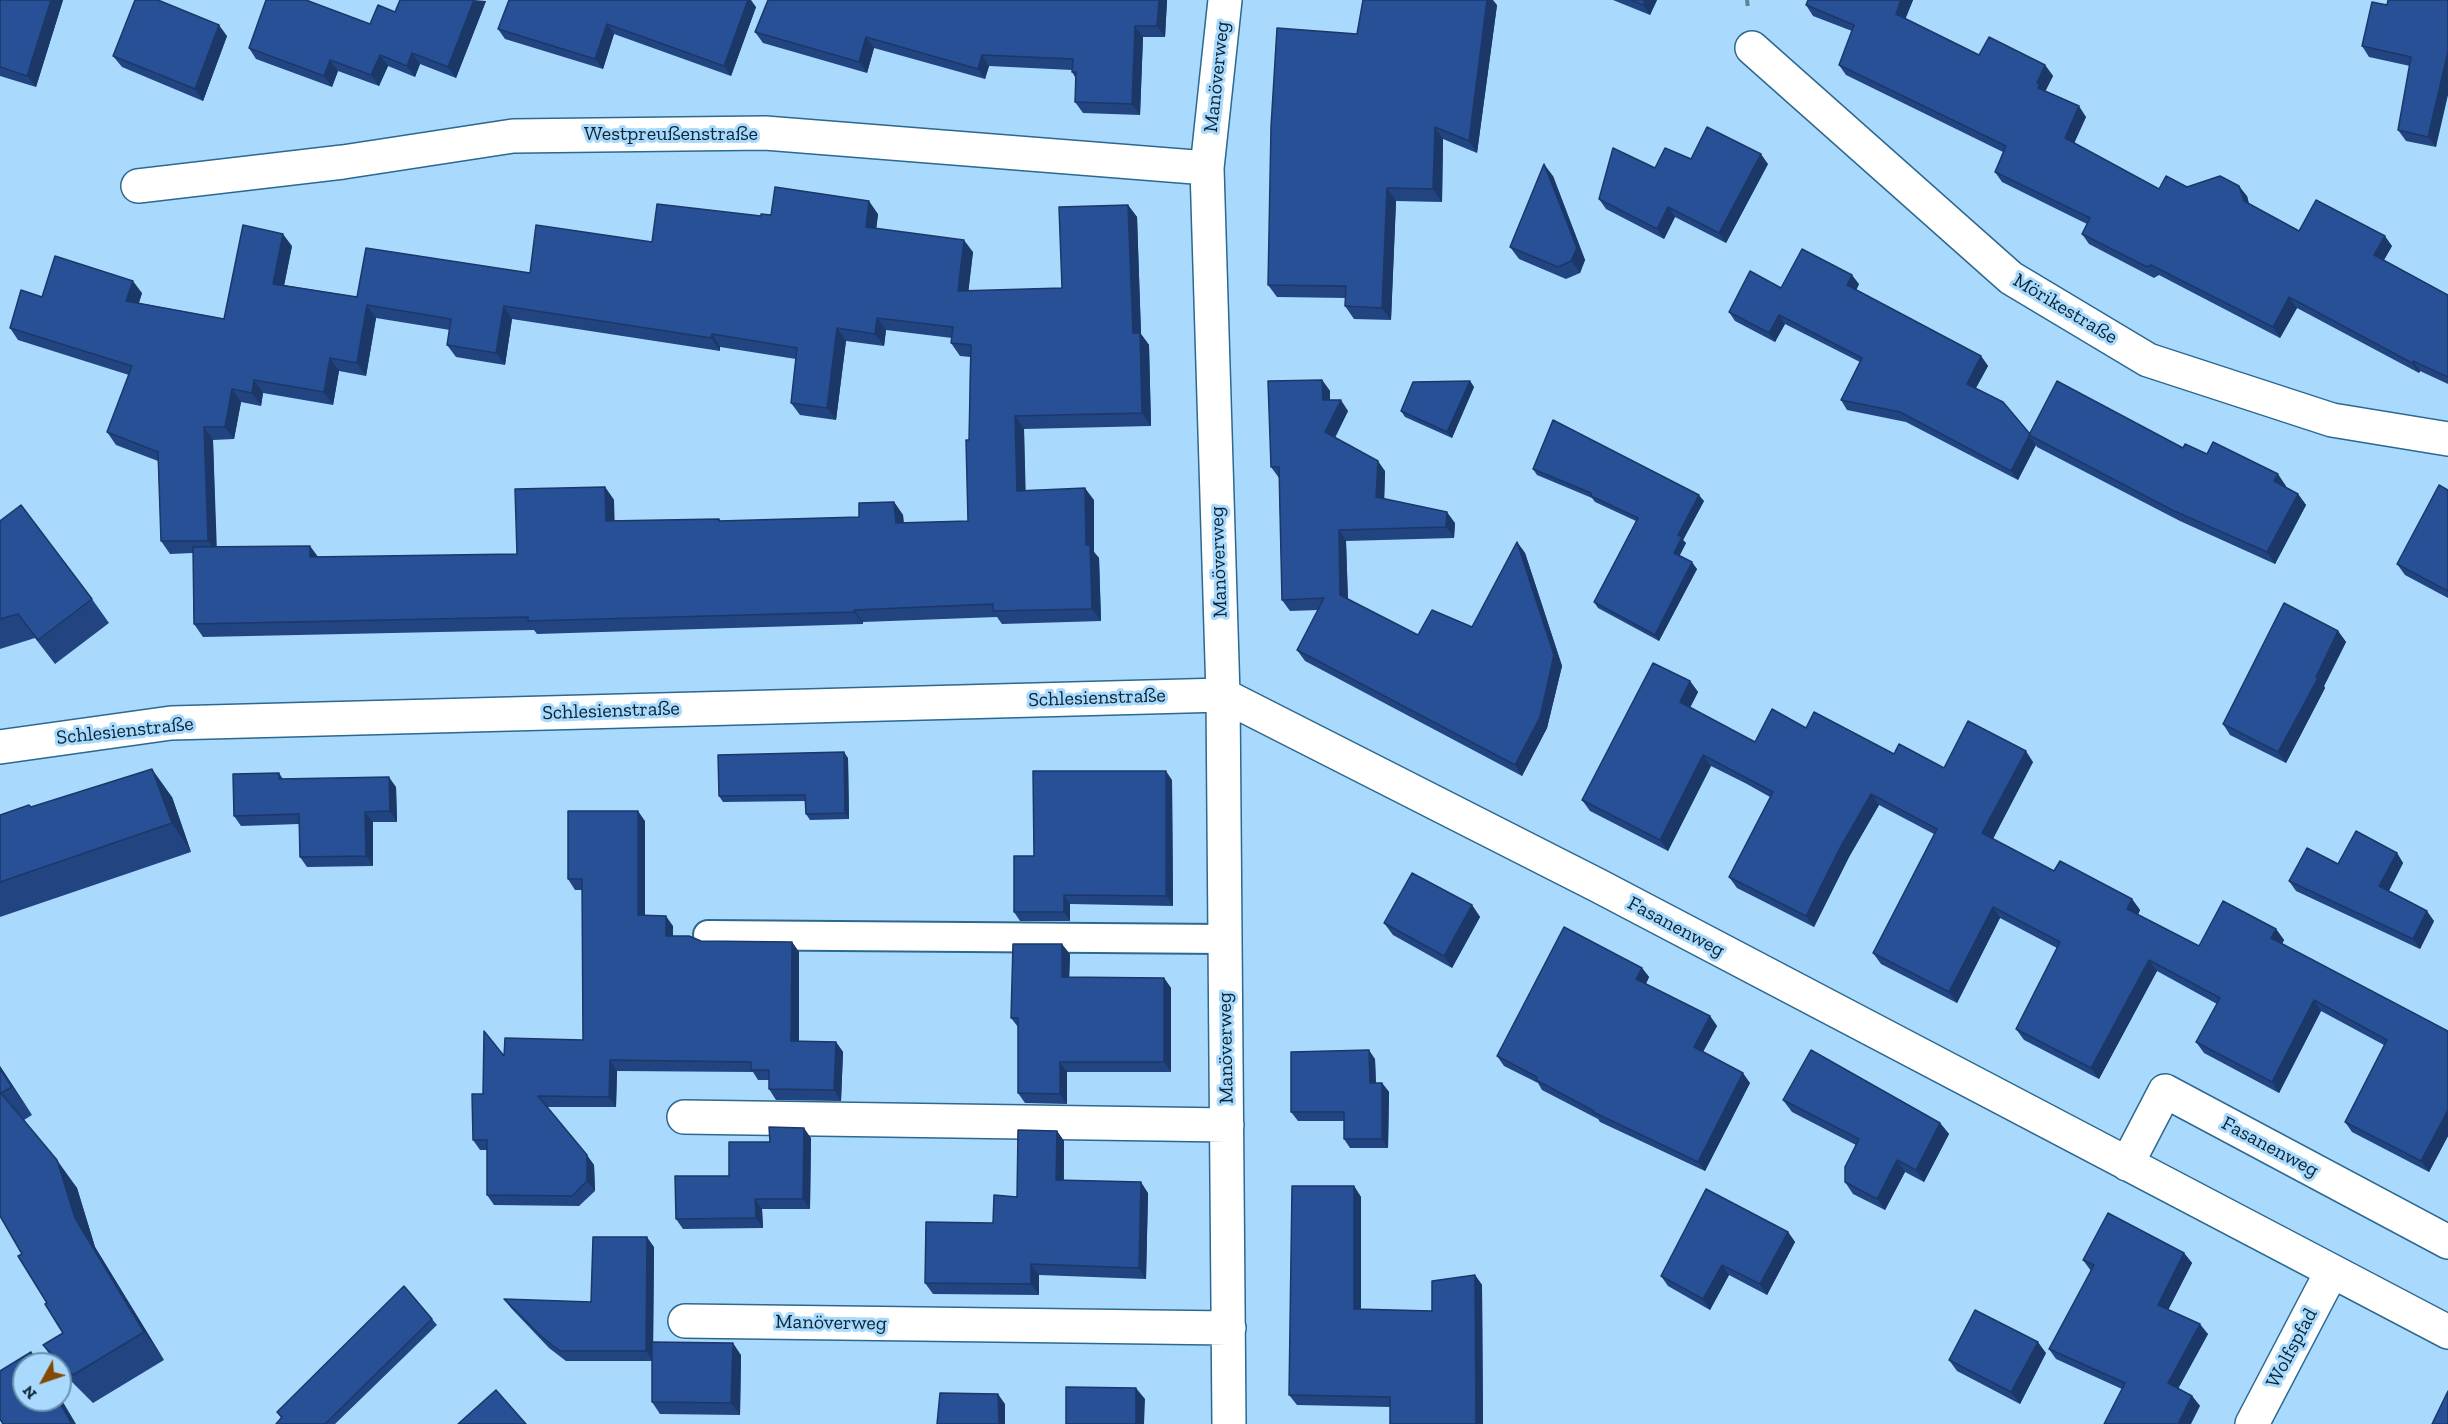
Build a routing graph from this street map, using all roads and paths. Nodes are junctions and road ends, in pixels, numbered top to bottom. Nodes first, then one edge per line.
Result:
1 (1225, 0) edge
2 (1752, 48) dead end
3 (1207, 168) junction
4 (138, 186) dead end
5 (2448, 439) edge
6 (1223, 695) junction
7 (0, 747) edge
8 (708, 935) dead end
9 (1225, 939) junction
10 (684, 1117) dead end
11 (1227, 1125) junction
12 (2127, 1164) junction
13 (2448, 1242) edge
14 (2332, 1272) junction
15 (685, 1321) dead end
16 (1228, 1328) junction
17 (2448, 1332) edge
18 (1229, 1424) edge
19 (2252, 1424) edge

1 - 3 street, Manöverweg
2 - 5 street, Mörikestraße
3 - 4 street, Westpreußenstraße
3 - 6 street, Manöverweg
6 - 7 street, Schlesienstraße
6 - 9 street, Manöverweg
6 - 12 street, Fasanenweg
8 - 9 lane
9 - 11 street, Manöverweg
10 - 11 street, Manöverweg
11 - 16 street, Manöverweg
12 - 13 street, Fasanenweg
12 - 14 street, Fasanenweg
14 - 17 street, Fasanenweg
14 - 19 street, Wolfspfad
15 - 16 street, Manöverweg
16 - 18 street, Manöverweg

